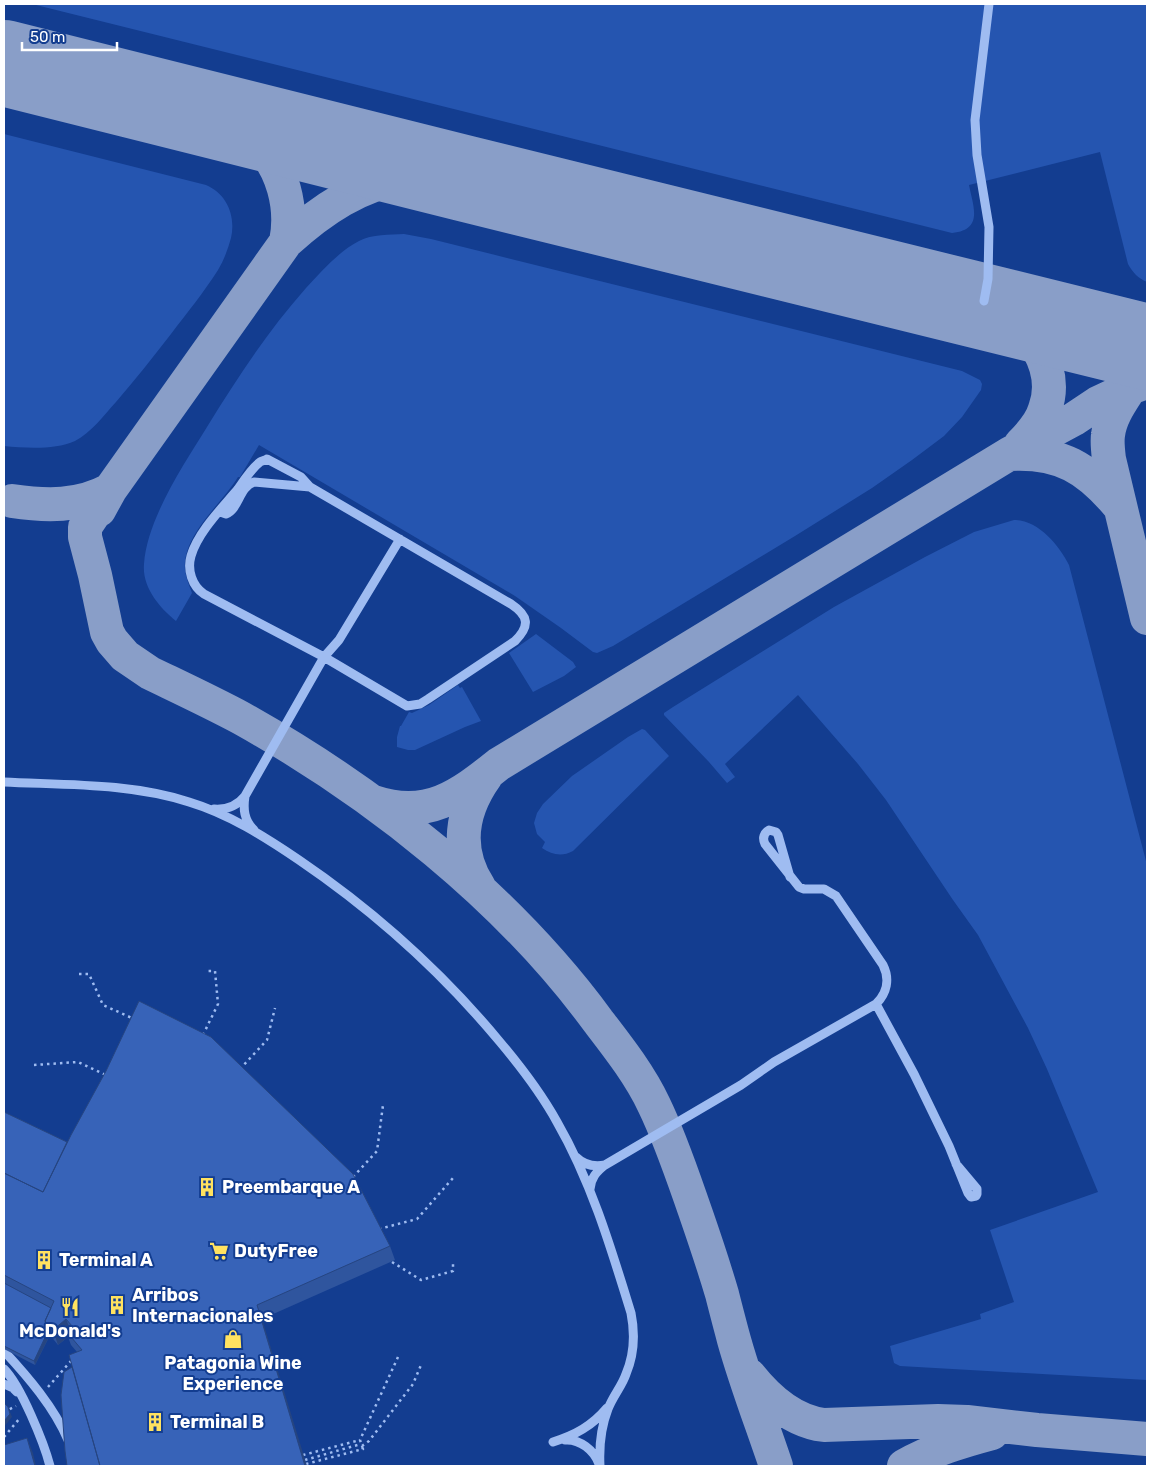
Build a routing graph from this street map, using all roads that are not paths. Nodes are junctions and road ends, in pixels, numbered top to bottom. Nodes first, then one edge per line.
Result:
1 (989, 4) edge
2 (984, 301) dead end
3 (310, 488) junction
4 (222, 508) junction
5 (400, 538) junction
6 (324, 657) junction
7 (4, 782) edge
8 (245, 796) junction
9 (211, 809) junction
10 (258, 834) junction
11 (790, 877) junction
12 (876, 1004) junction
13 (574, 1155) junction
14 (956, 1164) dead end
15 (605, 1165) junction
16 (590, 1190) junction
17 (7, 1356) edge
18 (4, 1370) edge
19 (4, 1384) edge
20 (615, 1394) junction
21 (21, 1396) junction
22 (73, 1451) edge
23 (50, 1466) edge
24 (600, 1466) edge

1 - 2 street
3 - 4 street
3 - 4 street
3 - 5 street
4 - 6 street
5 - 6 street
5 - 6 street
6 - 8 street
7 - 9 street
8 - 9 street
8 - 10 street
9 - 10 street
10 - 13 street
11 - 11 street
11 - 12 street
12 - 14 street
12 - 15 street
13 - 15 street
13 - 16 street
15 - 16 street
16 - 20 street
17 - 22 street
18 - 21 street
19 - 21 street
20 - 24 street
20 - 24 street
21 - 23 street

